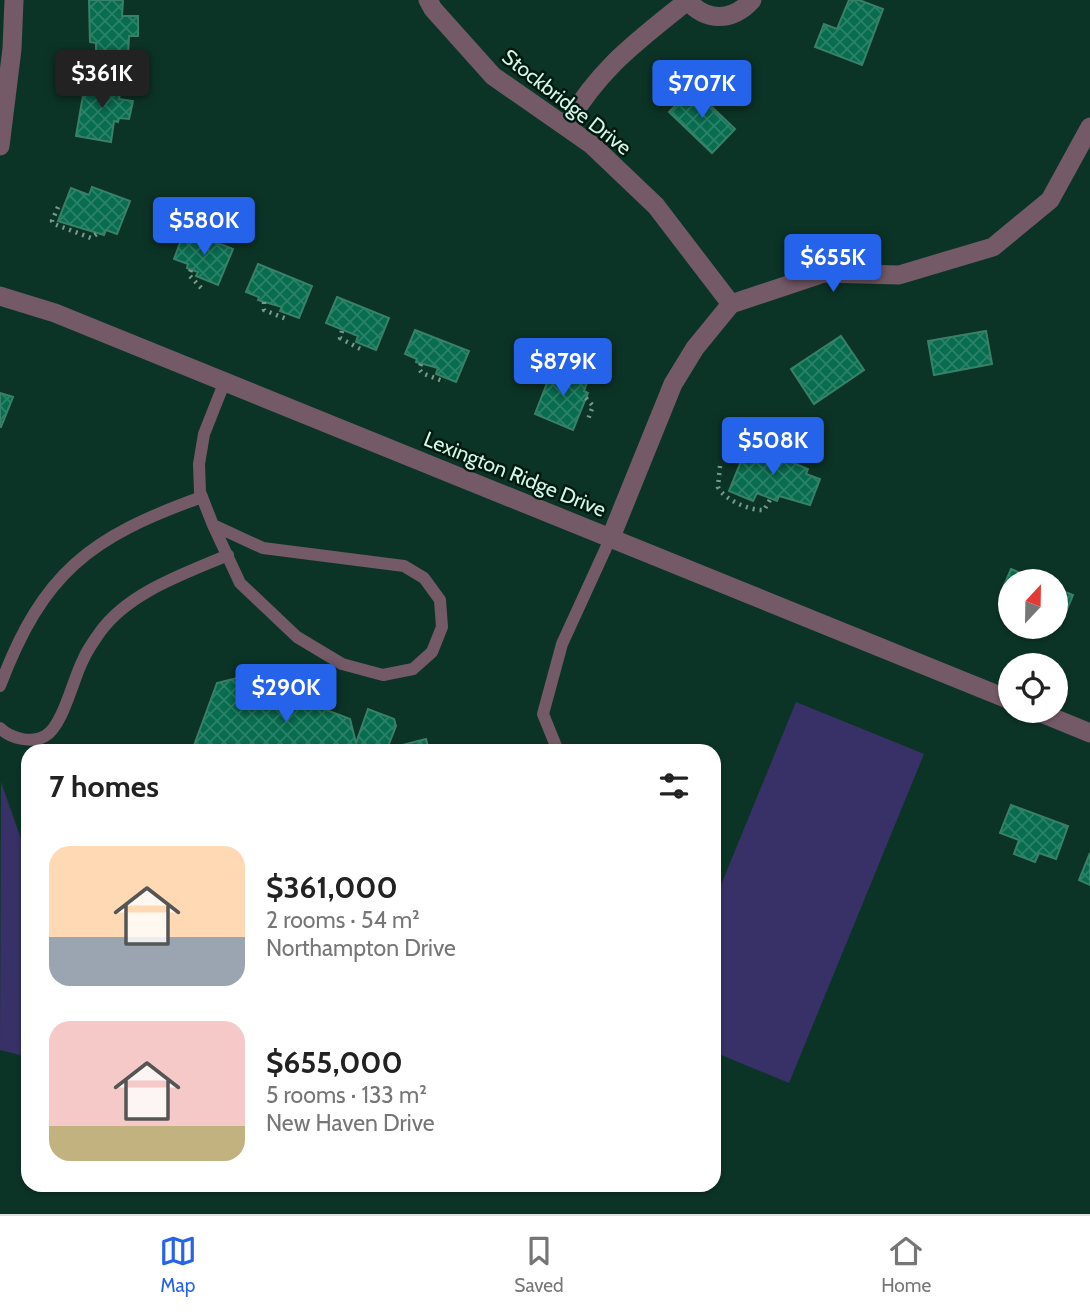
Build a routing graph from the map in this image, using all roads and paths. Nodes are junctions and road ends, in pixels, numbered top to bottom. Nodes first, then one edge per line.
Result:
1 (14, 0) edge
2 (428, 0) edge
3 (687, 0) edge
4 (752, 0) edge
5 (566, 125) junction
6 (1090, 127) edge
7 (0, 146) edge
8 (58, 207) dead end
9 (98, 233) dead end
10 (191, 270) dead end
11 (204, 291) dead end
12 (0, 296) edge
13 (264, 302) dead end
14 (731, 304) junction
15 (289, 320) dead end
16 (342, 331) dead end
17 (364, 351) dead end
18 (421, 364) dead end
19 (225, 381) junction
20 (445, 382) dead end
21 (586, 398) dead end
22 (587, 422) dead end
23 (720, 466) dead end
24 (202, 497) junction
25 (771, 498) dead end
26 (213, 525) junction
27 (611, 537) junction
28 (228, 555) junction
29 (0, 686) edge
30 (998, 696) edge
31 (1066, 723) edge
32 (0, 728) edge
33 (1090, 733) edge
34 (555, 744) edge

1 - 7 street
2 - 5 street, Stockbridge Drive
3 - 4 street
3 - 5 street
5 - 14 street, Stockbridge Drive
6 - 14 street
8 - 9 path
10 - 11 path
12 - 19 street, Lexington Ridge Drive
13 - 15 path
14 - 27 street
16 - 17 path
18 - 20 path
19 - 24 lane
19 - 27 street, Lexington Ridge Drive
21 - 22 path
23 - 25 path
24 - 26 lane
24 - 29 lane
26 - 28 lane
26 - 28 lane
27 - 30 street, Lexington Ridge Drive
27 - 34 lane
28 - 32 lane
31 - 33 street

